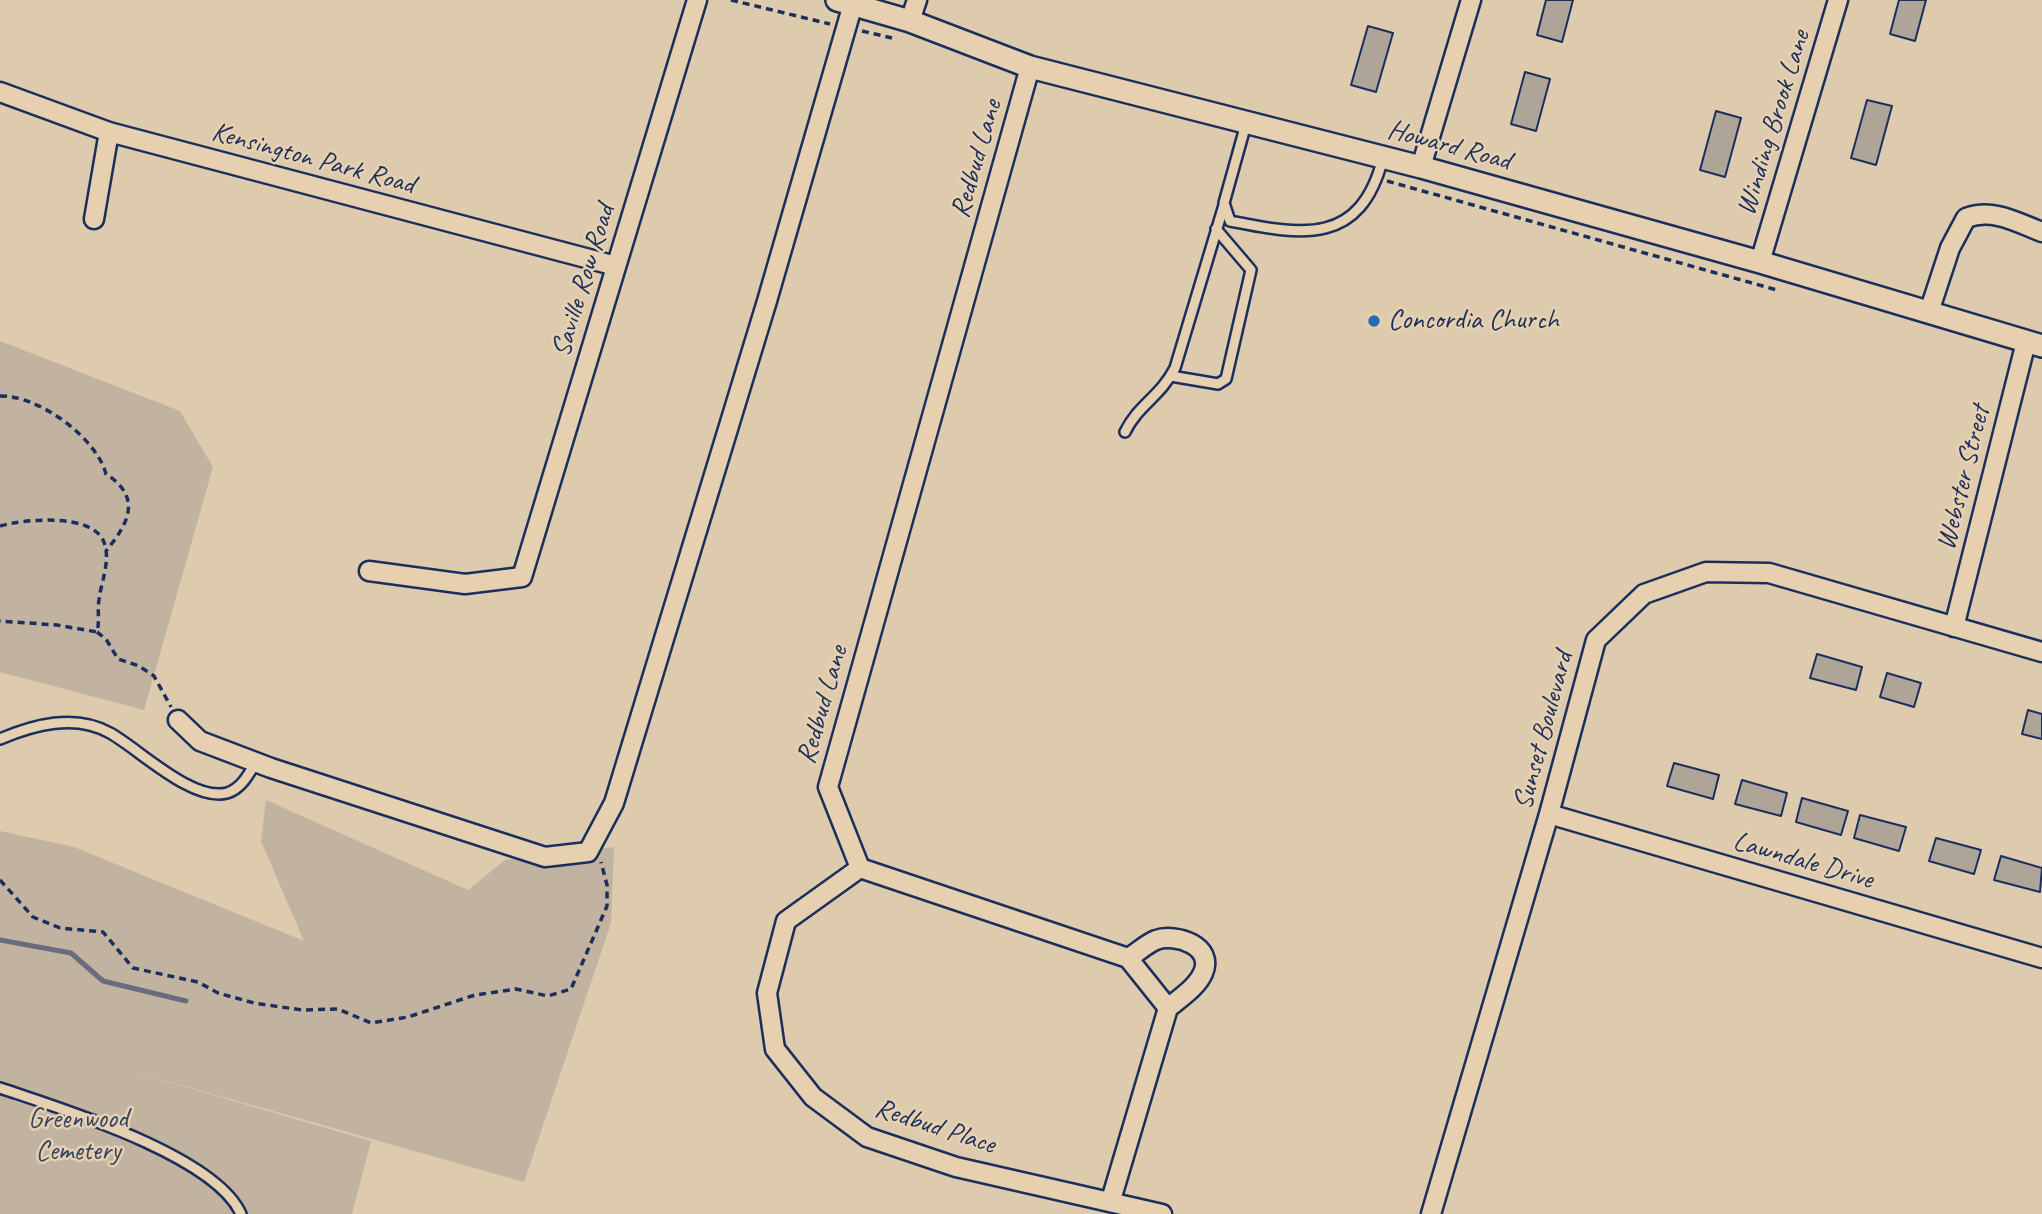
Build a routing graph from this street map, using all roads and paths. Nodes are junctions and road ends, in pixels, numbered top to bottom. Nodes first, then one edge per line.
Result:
1 (697, 0) edge
2 (917, 0) edge
3 (1471, 0) edge
4 (1838, 0) edge
5 (844, 2) edge
6 (910, 21) junction
7 (1030, 67) junction
8 (0, 92) edge
9 (1246, 122) junction
10 (109, 132) junction
11 (1383, 157) junction
12 (1421, 167) junction
13 (1224, 203) junction
14 (94, 219) dead end
15 (1216, 229) junction
16 (2042, 232) edge
17 (1760, 262) junction
18 (616, 266) junction
19 (1929, 312) junction
20 (2034, 344) edge
21 (1171, 376) junction
22 (0, 396) edge
23 (1125, 432) dead end
24 (0, 526) edge
25 (106, 551) junction
26 (369, 571) dead end
27 (0, 621) edge
28 (1954, 627) junction
29 (97, 632) junction
30 (2042, 652) edge
31 (178, 720) joint
32 (0, 739) edge
33 (256, 762) junction
34 (1549, 814) junction
35 (590, 844) junction
36 (860, 868) junction
37 (0, 880) edge
38 (1128, 958) junction
39 (2042, 958) edge
40 (1168, 1008) junction
41 (0, 1088) edge
42 (1111, 1200) junction
43 (241, 1214) edge
44 (1162, 1214) edge
45 (1431, 1214) edge

1 - 18 street, Saville Row Road
2 - 6 street
3 - 12 street
4 - 17 street, Winding Brook Lane
5 - 6 street, Howard Road
5 - 35 street
6 - 7 street, Howard Road
7 - 9 street, Howard Road
7 - 36 street, Redbud Lane
8 - 10 street, Kensington Park Road
9 - 11 street, Howard Road
9 - 13 lane
10 - 14 street
10 - 18 street, Kensington Park Road
11 - 12 street, Howard Road
11 - 13 lane
12 - 17 street, Howard Road
13 - 15 lane
15 - 21 lane
15 - 21 lane
16 - 19 street
17 - 19 street, Howard Road
18 - 26 street, Saville Row Road
19 - 20 street, Howard Road
20 - 28 street, Webster Street
21 - 23 lane
22 - 25 path
24 - 25 path
25 - 29 path
27 - 29 path
28 - 30 street, Sunset Boulevard
28 - 34 street, Sunset Boulevard
29 - 31 path
31 - 33 street
32 - 33 lane
33 - 35 street
34 - 39 street, Lawndale Drive
34 - 45 street, Sunset Boulevard
35 - 37 path
36 - 38 street
36 - 42 street, Redbud Place
38 - 40 street
38 - 40 street
40 - 42 street
41 - 43 lane
42 - 44 street, Redbud Place

